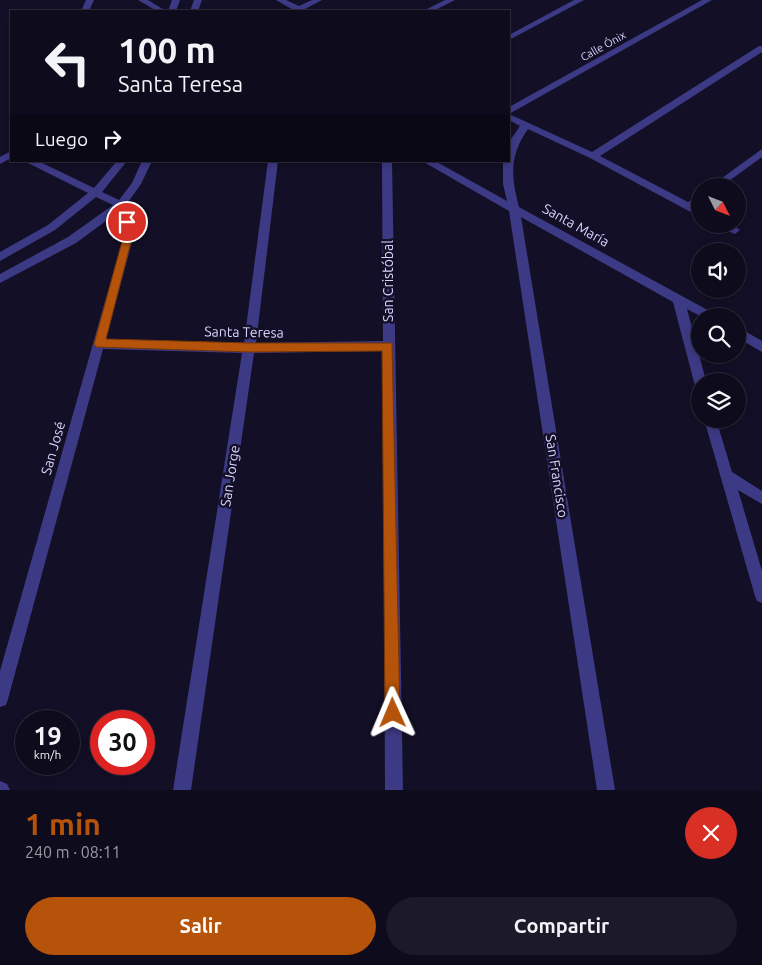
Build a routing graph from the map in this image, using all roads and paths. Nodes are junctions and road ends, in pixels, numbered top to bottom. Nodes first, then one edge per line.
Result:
1 (142, 0) edge
2 (280, 0) edge
3 (318, 0) edge
4 (451, 0) edge
5 (580, 0) edge
6 (708, 0) edge
7 (160, 10) edge
8 (300, 10) edge
9 (429, 10) edge
10 (510, 37) edge
11 (762, 48) edge
12 (510, 110) edge
13 (510, 118) edge
14 (525, 126) junction
15 (762, 152) edge
16 (510, 154) edge
17 (593, 156) junction
18 (31, 162) edge
19 (121, 162) edge
20 (146, 162) edge
21 (273, 162) edge
22 (387, 162) edge
23 (429, 162) edge
24 (508, 162) edge
25 (727, 178) edge
26 (97, 192) junction
27 (121, 205) junction
28 (689, 207) edge
29 (514, 208) junction
30 (0, 257) edge
31 (0, 279) edge
32 (678, 298) junction
33 (695, 308) edge
34 (746, 337) edge
35 (100, 344) junction
36 (388, 346) junction
37 (762, 346) edge
38 (249, 348) junction
39 (698, 373) edge
40 (712, 428) edge
41 (725, 475) junction
42 (762, 498) edge
43 (762, 596) edge
44 (0, 699) edge
45 (182, 790) edge
46 (394, 790) edge
47 (606, 790) edge

1 - 7 street
2 - 8 street
3 - 8 street
4 - 9 street
5 - 10 street
6 - 12 street, Calle Ónix
11 - 17 street
13 - 14 street
14 - 16 street, San Francisco
14 - 17 street
15 - 25 street
17 - 28 street
18 - 26 street
19 - 26 street
20 - 27 street
21 - 38 street, San Jorge
22 - 36 street, San Cristóbal
23 - 29 street, Santa María
24 - 29 street, San Francisco
26 - 27 street
26 - 30 street
27 - 31 street
27 - 35 street, San José
29 - 32 street, Santa María
29 - 47 street, San Francisco
32 - 33 street, Santa María
32 - 39 street
34 - 37 street
35 - 38 street, Santa Teresa
35 - 44 street, San José
36 - 38 street, Santa Teresa
36 - 46 street, San Cristóbal
38 - 45 street, San Jorge
40 - 41 street
41 - 42 street
41 - 43 street

